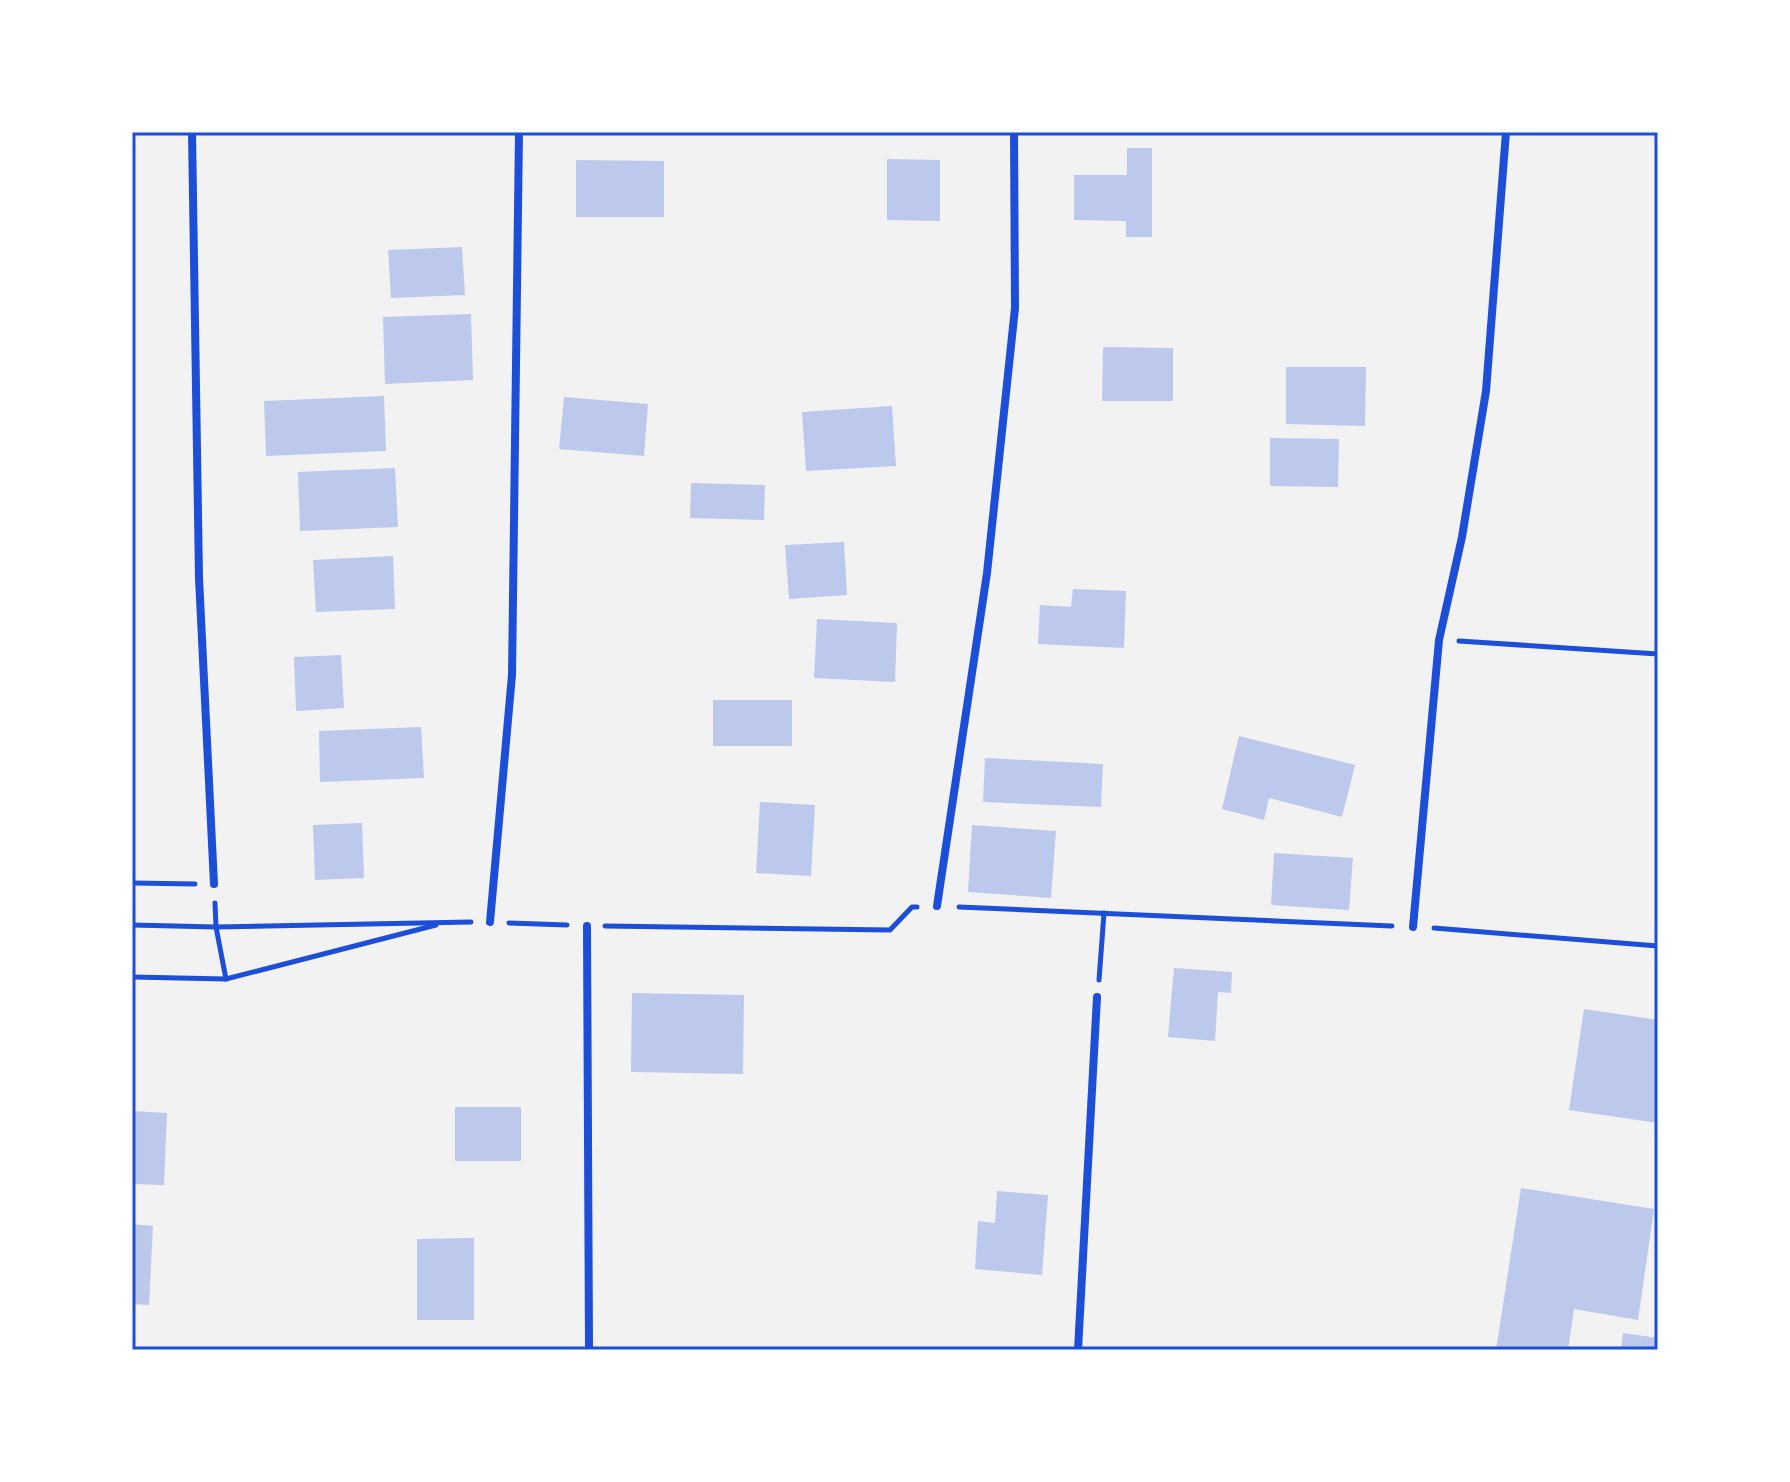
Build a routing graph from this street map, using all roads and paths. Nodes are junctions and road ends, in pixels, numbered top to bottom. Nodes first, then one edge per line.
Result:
1 (192, 132) edge
2 (519, 132) edge
3 (1014, 132) edge
4 (1506, 132) edge
5 (1439, 640) junction
6 (1658, 654) edge
7 (132, 883) edge
8 (214, 884) joint
9 (937, 906) junction
10 (1104, 913) junction
11 (444, 922) junction
12 (490, 922) junction
13 (132, 925) edge
14 (587, 926) junction
15 (216, 927) junction
16 (1413, 927) junction
17 (1658, 946) edge
18 (132, 977) edge
19 (226, 979) junction
20 (1097, 997) joint
21 (589, 1350) edge
22 (1078, 1350) edge

1 - 8 street
2 - 12 street
3 - 9 street
4 - 5 street
5 - 6 path
5 - 16 street
7 - 8 path
9 - 10 path
9 - 14 path
10 - 16 path
10 - 20 path
11 - 12 path
11 - 15 path
11 - 19 path
12 - 14 path
13 - 15 path
14 - 21 street
15 - 19 path
16 - 17 path
18 - 19 path
20 - 22 street

